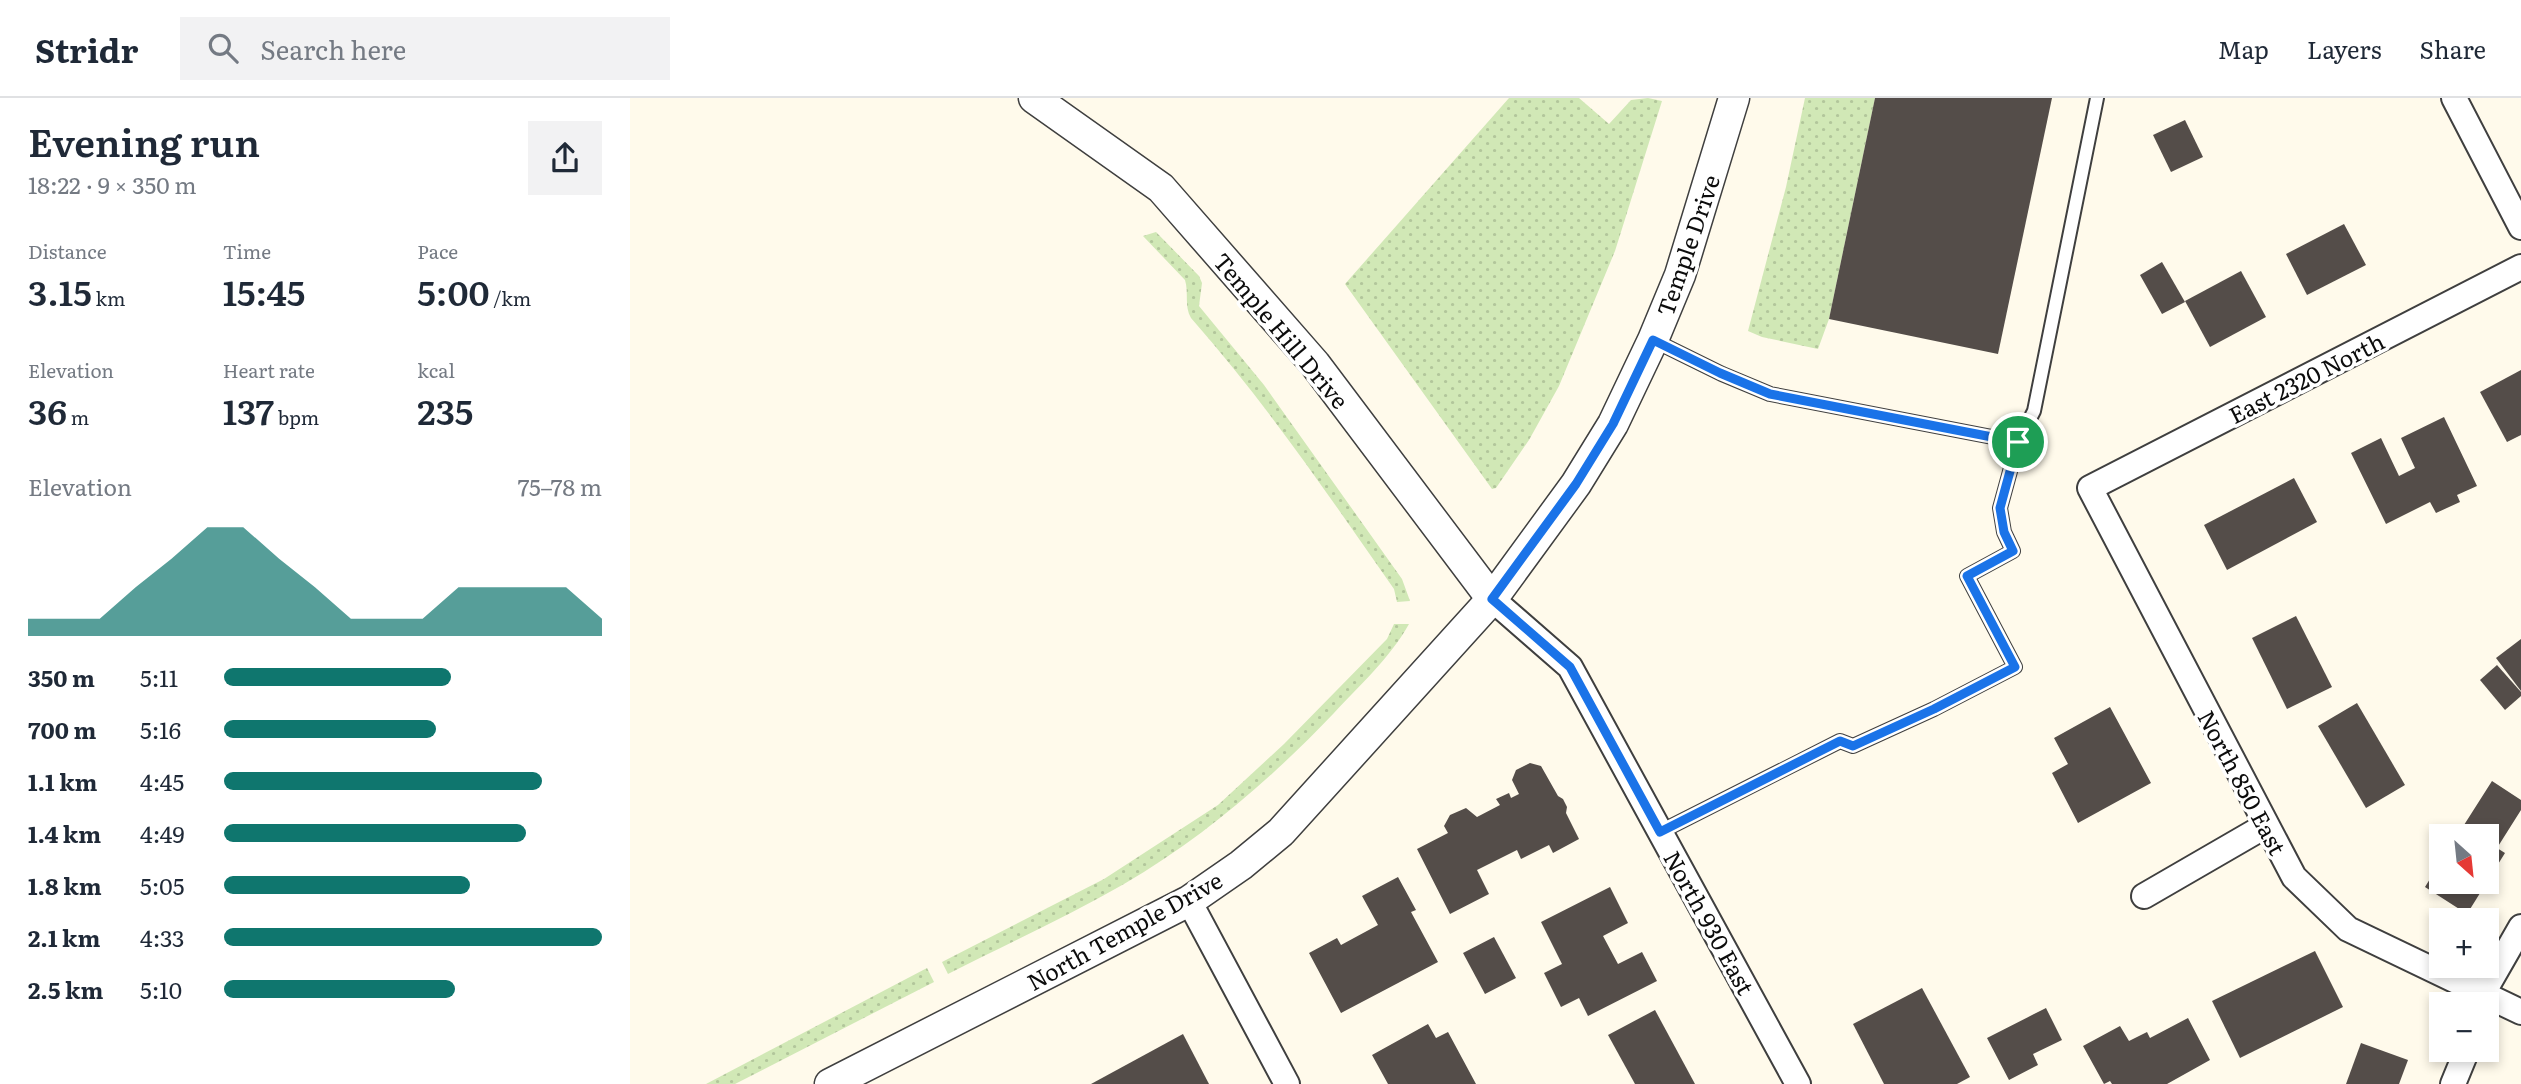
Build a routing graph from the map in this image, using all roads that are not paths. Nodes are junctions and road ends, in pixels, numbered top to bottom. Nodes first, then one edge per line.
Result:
1 (1034, 98) edge
2 (1734, 98) edge
3 (2097, 98) edge
4 (2454, 98) edge
5 (2521, 228) edge
6 (2521, 267) edge
7 (1653, 340) junction
8 (2018, 442) junction
9 (2090, 488) joint
10 (1492, 599) junction
11 (2265, 826) junction
12 (1660, 832) junction
13 (2144, 896) dead end
14 (1189, 901) junction
15 (2521, 927) edge
16 (2465, 992) edge
17 (2484, 992) edge
18 (2499, 1006) edge
19 (2521, 1012) edge
20 (2462, 1062) edge
21 (830, 1084) edge
22 (1287, 1084) edge
23 (1798, 1084) edge
24 (2453, 1084) edge

1 - 10 street, Temple Hill Drive
2 - 7 street, Temple Drive
3 - 8 lane
4 - 5 street
6 - 9 street, East 2320 North
7 - 8 lane
7 - 10 street, Temple Drive
8 - 12 lane
9 - 11 street, North 850 East
10 - 12 street, North 930 East
10 - 14 street, North Temple Drive
11 - 13 street
11 - 16 street, North 850 East
12 - 23 street, North 930 East
14 - 21 street, North Temple Drive
14 - 22 street
15 - 17 street
18 - 19 street, North 850 East
20 - 24 street

